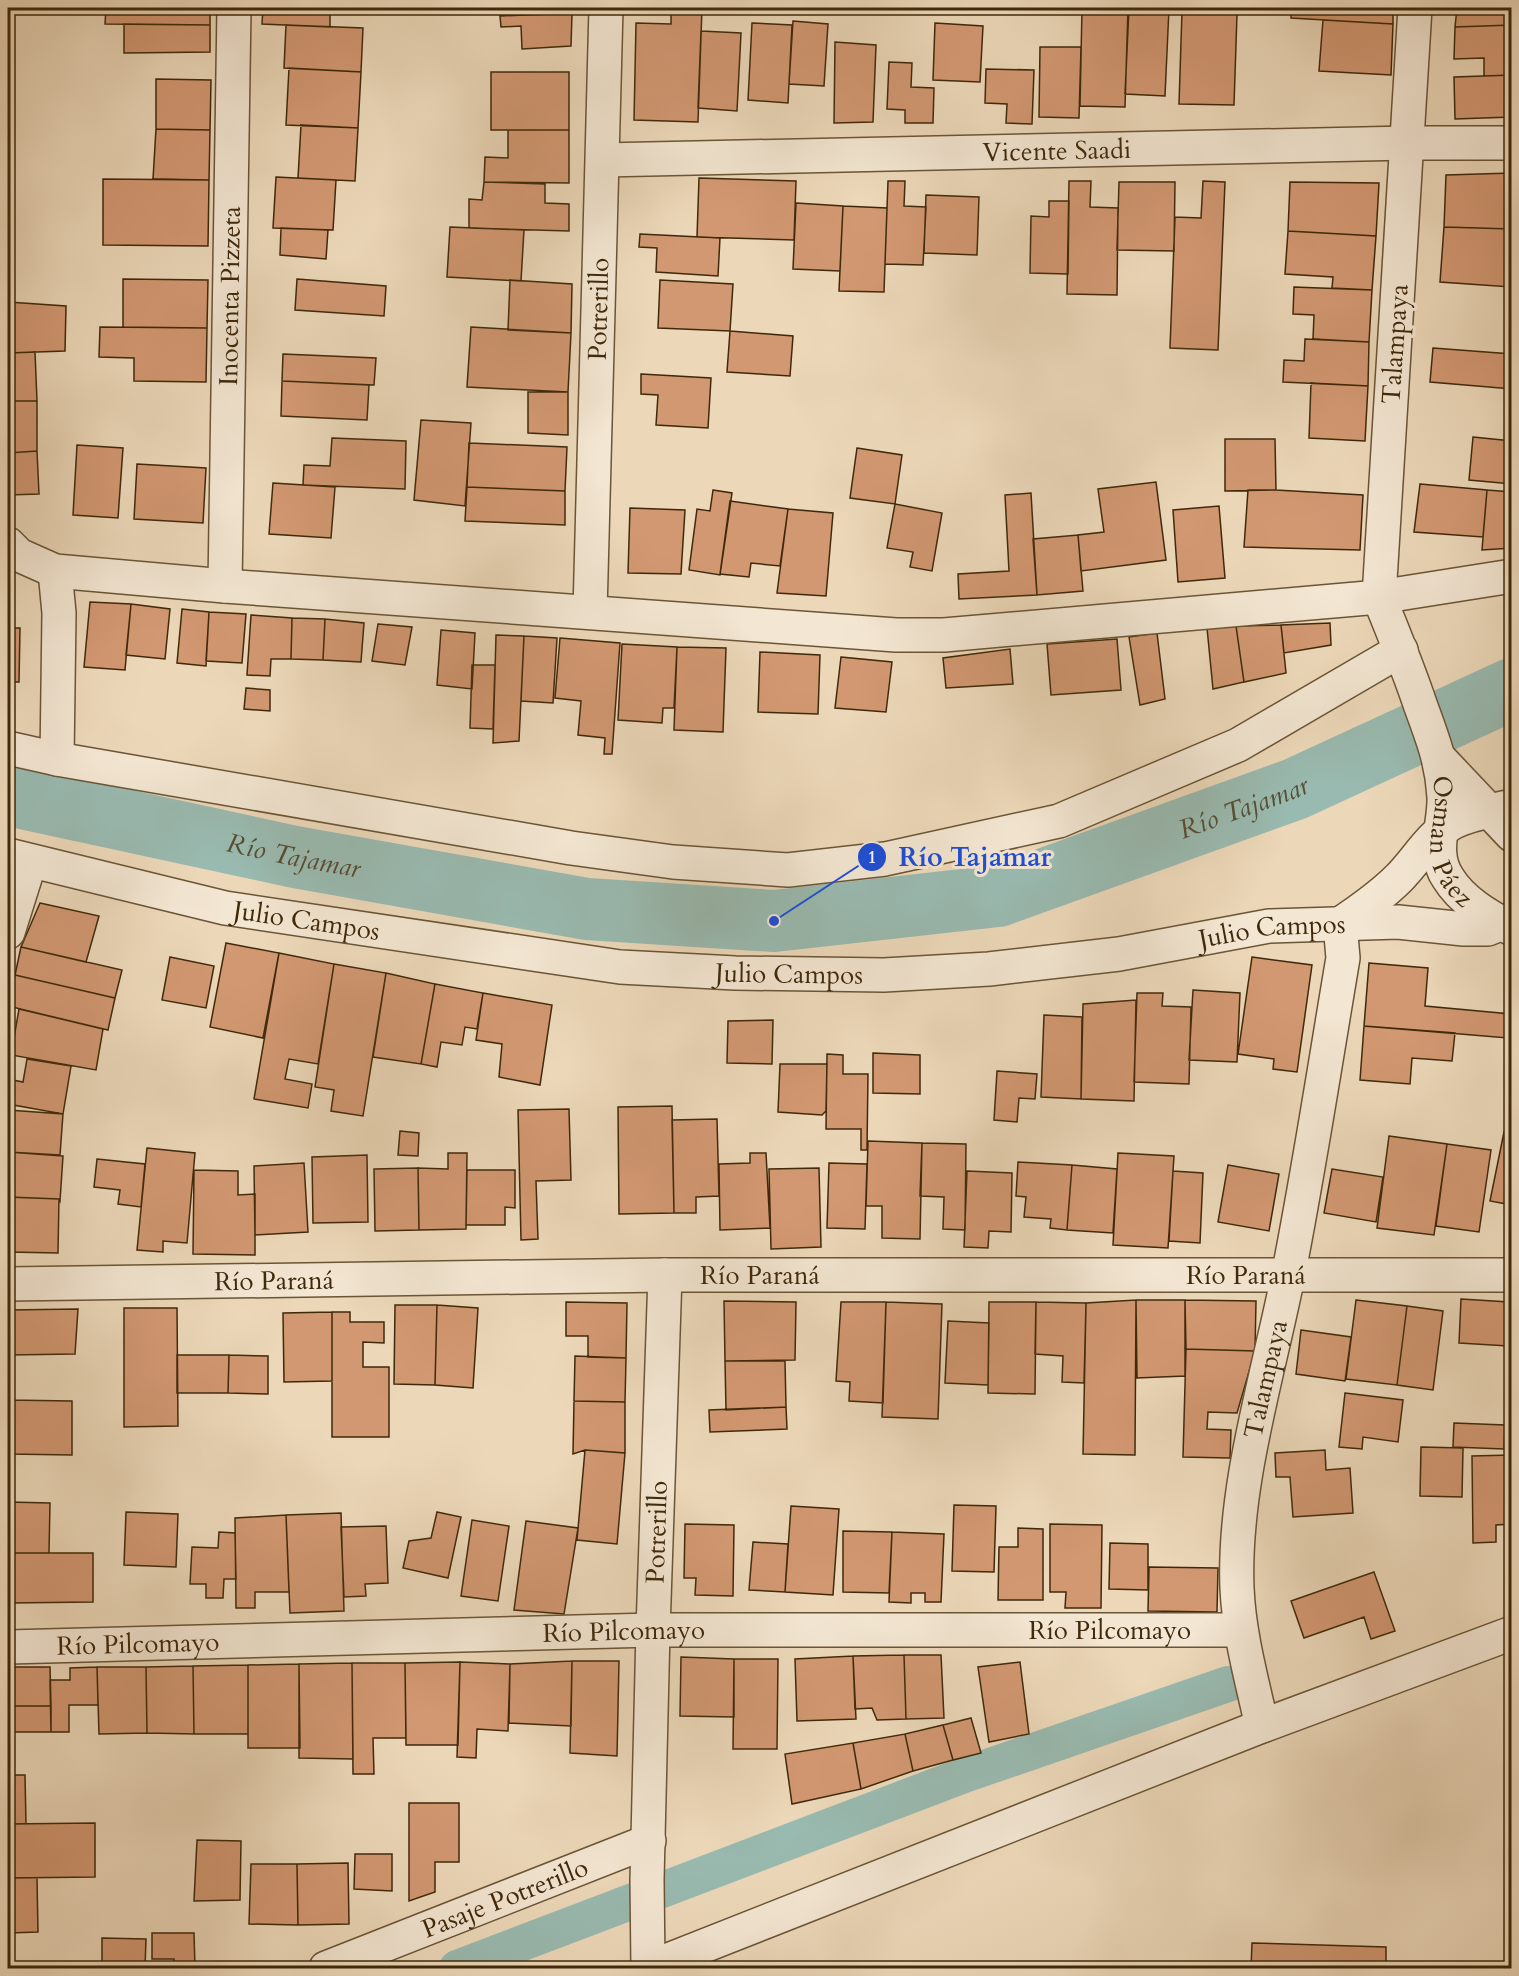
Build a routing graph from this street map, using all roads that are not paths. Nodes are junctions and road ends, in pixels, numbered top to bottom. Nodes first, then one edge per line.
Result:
1 (234, 8) edge
2 (606, 8) edge
3 (1415, 8) edge
4 (1407, 142) junction
5 (1512, 143) edge
6 (603, 160) junction
7 (8, 544) edge
8 (55, 571) junction
9 (1512, 576) edge
10 (225, 586) junction
11 (1379, 597) junction
12 (590, 612) junction
13 (1406, 663) junction
14 (8, 748) edge
15 (57, 759) junction
16 (1440, 759) junction
17 (1500, 809) edge
18 (1440, 833) junction
19 (1512, 835) edge
20 (19, 858) edge
21 (1340, 924) junction
22 (1508, 924) edge
23 (8, 932) edge
24 (1288, 1274) junction
25 (665, 1275) junction
26 (1512, 1275) edge
27 (8, 1284) edge
28 (653, 1630) junction
29 (1241, 1630) junction
30 (1512, 1633) edge
31 (8, 1647) edge
32 (1262, 1726) junction
33 (649, 1841) junction
34 (327, 1968) edge
35 (648, 1968) edge

1 - 10 street, Inocenta Pizzeta
2 - 6 street, Potrerillo
3 - 4 street, Talampaya
4 - 5 street, Vicente Saadi
4 - 6 street, Vicente Saadi
4 - 11 street, Talampaya
6 - 12 street, Potrerillo
7 - 8 street
8 - 10 street
8 - 15 street
9 - 11 street
10 - 12 street
11 - 12 street
11 - 13 street, Talampaya
13 - 15 street
13 - 16 street, Osman Páez
14 - 15 street
16 - 17 street, Osman Páez
16 - 18 street, Osman Páez
17 - 18 street, Julio Campos
17 - 19 street, Osman Páez
18 - 21 street, Julio Campos
18 - 22 street, Osman Páez
20 - 21 street, Julio Campos
20 - 23 street
21 - 22 street
21 - 24 street, Talampaya
24 - 25 street, Río Paraná
24 - 26 street, Río Paraná
24 - 29 street, Talampaya
25 - 27 street, Río Paraná
25 - 28 street, Potrerillo
28 - 29 street, Río Pilcomayo
28 - 31 street, Río Pilcomayo
28 - 33 street, Potrerillo
29 - 32 street, Talampaya
30 - 32 street
32 - 35 street
33 - 34 street, Pasaje Potrerillo
33 - 35 street, Potrerillo

